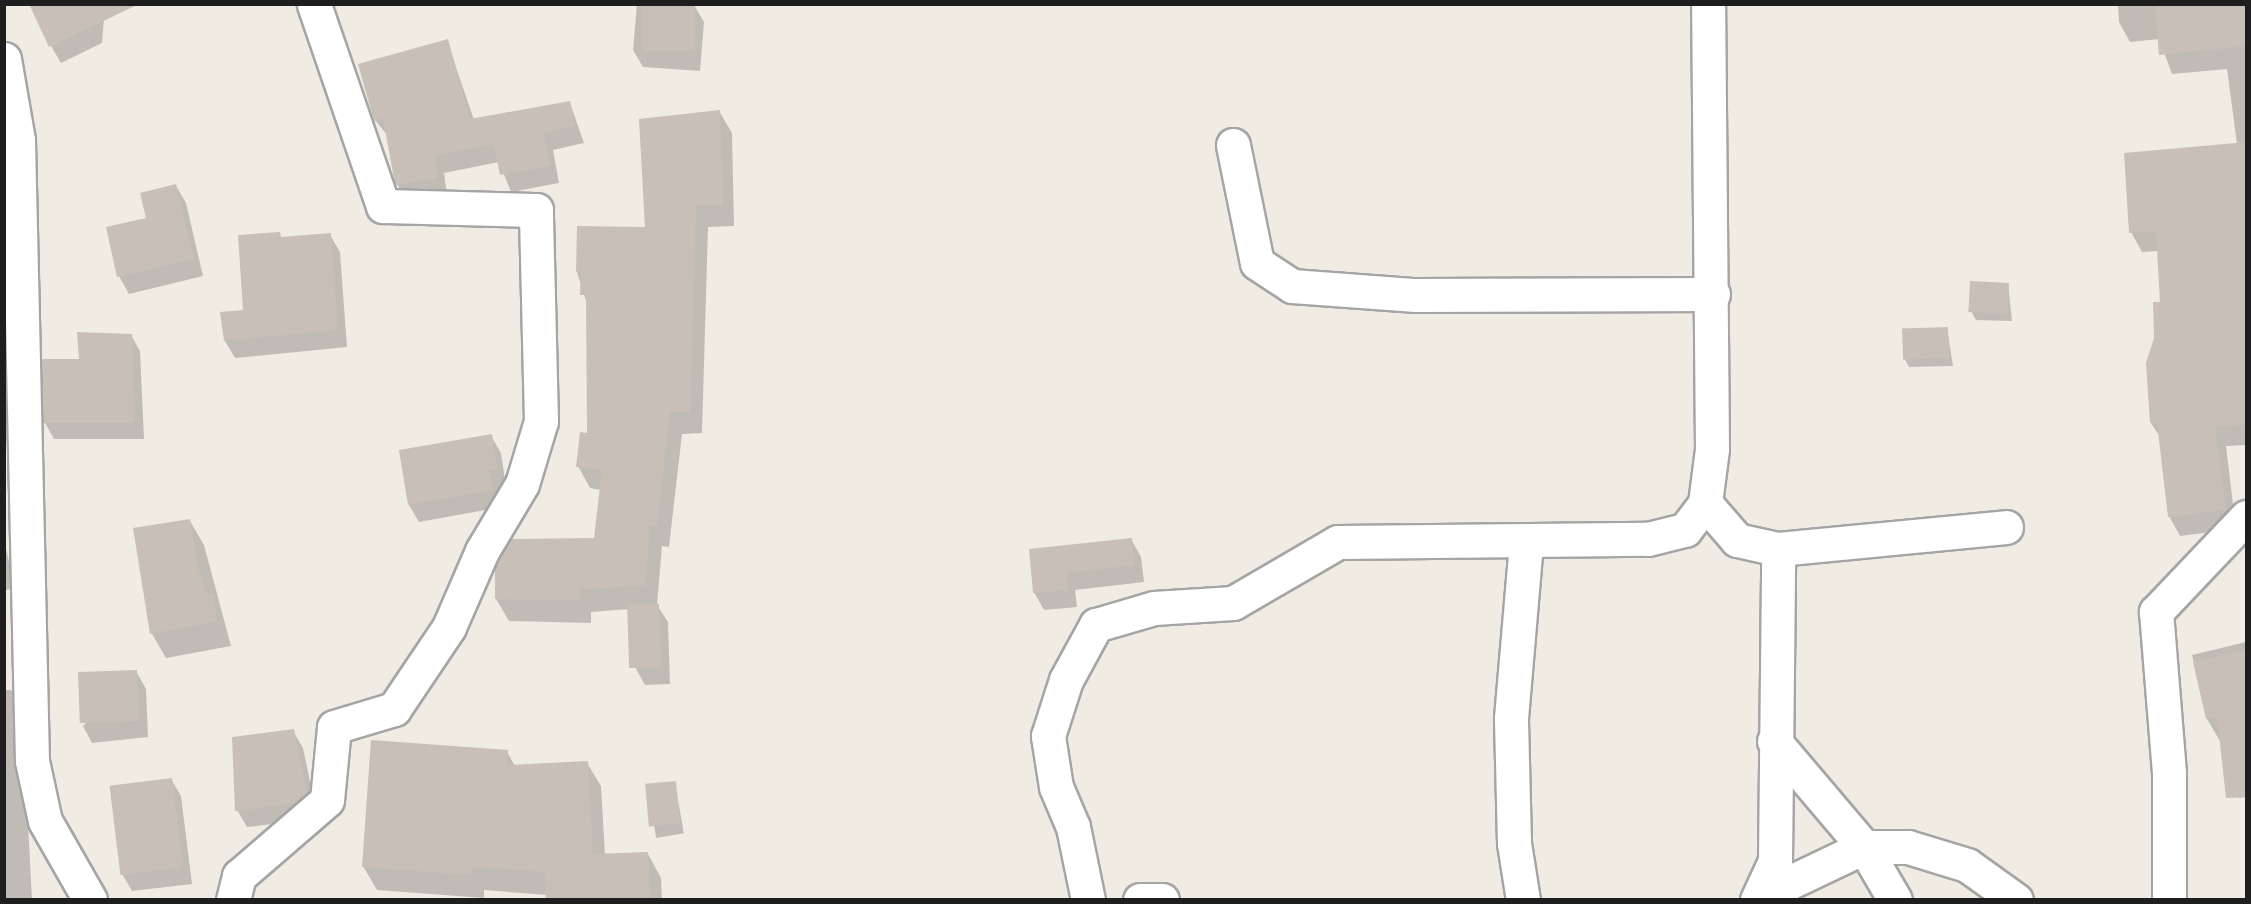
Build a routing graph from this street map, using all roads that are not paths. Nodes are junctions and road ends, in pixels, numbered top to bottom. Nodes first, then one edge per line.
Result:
1 (314, 4) edge
2 (1708, 4) edge
3 (4, 59) edge
4 (1233, 146) dead end
5 (1713, 294) junction
6 (1705, 502) junction
7 (16, 513) edge
8 (2247, 517) edge
9 (2006, 527) dead end
10 (1526, 542) junction
11 (1778, 549) junction
12 (1774, 741) junction
13 (1864, 847) junction
14 (1758, 898) edge
15 (90, 900) edge
16 (233, 900) edge
17 (1088, 900) edge
18 (1140, 900) edge
19 (1162, 900) edge
20 (1523, 900) edge
21 (1895, 900) edge
22 (2016, 900) edge
23 (2169, 900) edge

1 - 16 street
2 - 5 street
3 - 7 street
4 - 5 street
5 - 6 street
6 - 10 street
6 - 11 street
7 - 15 street
8 - 23 street
9 - 11 street
10 - 17 street
10 - 20 street
11 - 12 street
12 - 13 street
12 - 14 street
13 - 14 street
13 - 21 street
13 - 22 street
18 - 19 street

